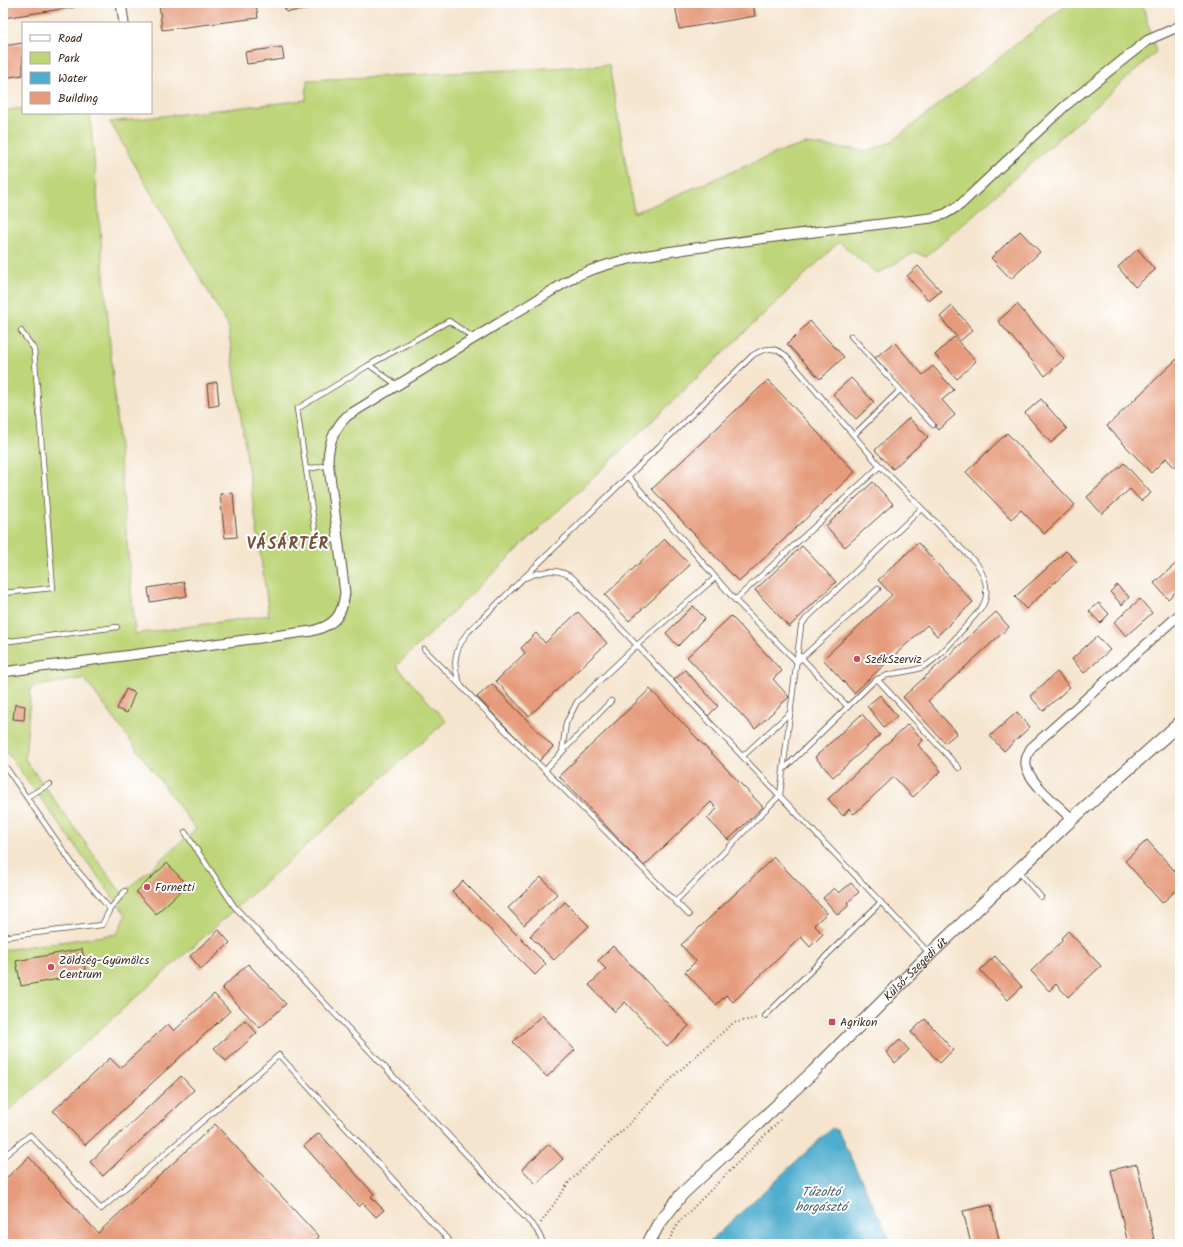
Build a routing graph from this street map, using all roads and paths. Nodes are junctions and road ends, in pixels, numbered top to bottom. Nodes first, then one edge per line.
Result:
1 (121, 3) edge
2 (124, 22) edge
3 (1180, 26) edge
4 (21, 331) dead end
5 (851, 336) dead end
6 (474, 338) junction
7 (369, 364) junction
8 (397, 384) junction
9 (900, 390) junction
10 (932, 425) dead end
11 (854, 435) junction
12 (329, 465) junction
13 (880, 466) junction
14 (307, 469) junction
15 (628, 476) junction
16 (921, 509) junction
17 (339, 539) junction
18 (715, 578) junction
19 (522, 579) junction
20 (878, 590) dead end
21 (3, 594) edge
22 (735, 600) junction
23 (1180, 614) edge
24 (117, 627) dead end
25 (3, 642) edge
26 (637, 645) junction
27 (424, 649) dead end
28 (800, 656) junction
29 (797, 662) junction
30 (3, 672) edge
31 (877, 679) junction
32 (462, 687) junction
33 (612, 700) dead end
34 (848, 707) junction
35 (791, 712) junction
36 (1180, 723) edge
37 (562, 752) junction
38 (742, 756) junction
39 (3, 763) edge
40 (959, 768) dead end
41 (784, 769) junction
42 (545, 770) junction
43 (50, 784) dead end
44 (780, 795) junction
45 (27, 797) junction
46 (1072, 819) junction
47 (185, 832) dead end
48 (1018, 871) junction
49 (125, 892) dead end
50 (1041, 897) dead end
51 (675, 902) junction
52 (881, 902) junction
53 (110, 909) junction
54 (689, 915) dead end
55 (3, 937) edge
56 (930, 954) junction
57 (765, 1016) joint
58 (784, 1116) dead end
59 (3, 1158) edge
60 (536, 1229) junction
61 (452, 1244) edge
62 (544, 1244) edge
63 (648, 1244) edge
64 (667, 1244) edge

1 - 2 street
3 - 6 street
4 - 21 lane
5 - 9 lane
6 - 7 lane
6 - 8 street
7 - 8 lane
7 - 14 lane
8 - 12 street
9 - 10 lane
9 - 11 lane
11 - 13 lane
11 - 15 lane
12 - 14 lane
12 - 17 street
13 - 16 lane
13 - 22 lane
14 - 17 lane
15 - 18 lane
15 - 19 lane
16 - 28 lane
16 - 31 lane
17 - 30 street
18 - 22 lane
18 - 26 lane
19 - 26 lane
19 - 32 lane
20 - 28 lane
22 - 29 lane
23 - 46 street
24 - 25 lane
26 - 37 lane
26 - 38 lane
27 - 32 lane
28 - 29 lane
28 - 34 lane
29 - 35 lane
31 - 34 lane
31 - 40 lane
32 - 42 lane
33 - 37 lane
34 - 41 lane
35 - 38 lane
35 - 41 lane
36 - 46 street, Külső-Szegedi út
37 - 42 lane
38 - 44 lane
39 - 45 lane
41 - 44 lane
42 - 51 lane
43 - 45 lane
44 - 51 lane
44 - 52 lane
45 - 53 lane
46 - 48 street, Külső-Szegedi út
47 - 60 lane
48 - 50 lane
48 - 56 street, Külső-Szegedi út
49 - 53 lane
51 - 54 lane
52 - 56 lane
52 - 57 lane
53 - 55 lane
56 - 63 street, Külső-Szegedi út
57 - 60 path
58 - 64 path
59 - 61 lane
60 - 62 lane

